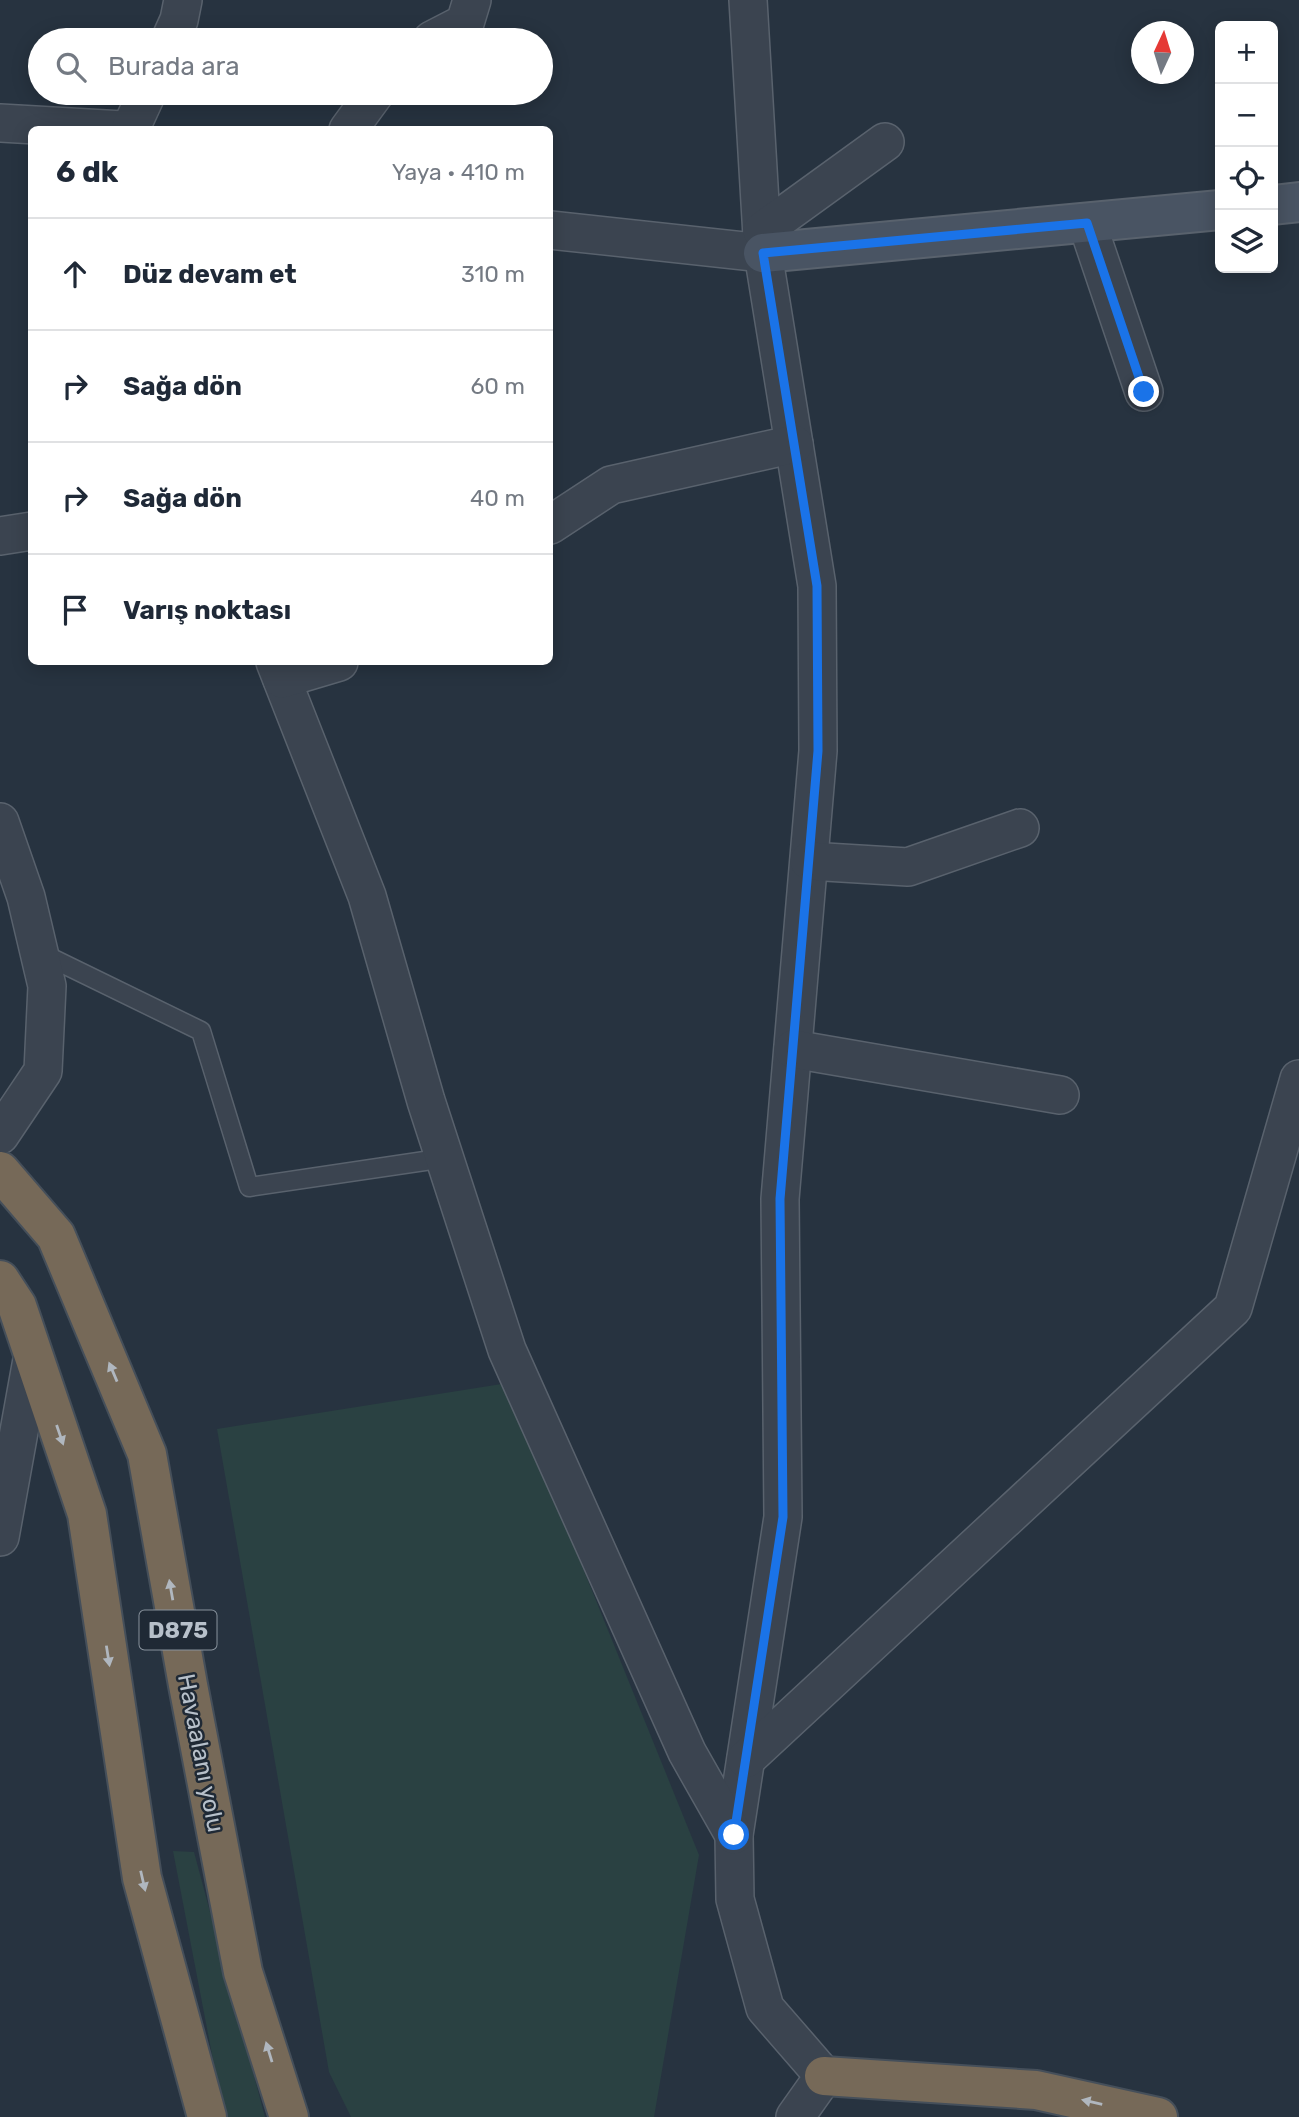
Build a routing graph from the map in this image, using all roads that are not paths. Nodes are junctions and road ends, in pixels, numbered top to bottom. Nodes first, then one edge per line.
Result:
1 (183, 0) edge
2 (471, 0) edge
3 (748, 0) edge
4 (175, 28) edge
5 (455, 28) edge
6 (141, 105) edge
7 (366, 105) edge
8 (0, 123) edge
9 (52, 126) edge
10 (132, 126) edge
11 (351, 126) edge
12 (885, 142) dead end
13 (1299, 202) edge
14 (1278, 204) edge
15 (1215, 210) edge
16 (1087, 223) junction
17 (553, 230) edge
18 (763, 242) junction
19 (1144, 392) dead end
20 (794, 444) junction
21 (553, 523) edge
22 (28, 532) edge
23 (0, 536) edge
24 (316, 665) edge
25 (279, 670) edge
26 (0, 822) edge
27 (1020, 828) dead end
28 (809, 860) junction
29 (39, 952) junction
30 (793, 1049) junction
31 (1299, 1079) edge
32 (1060, 1095) dead end
33 (0, 1135) edge
34 (445, 1158) junction
35 (0, 1171) edge
36 (0, 1280) edge
37 (33, 1354) junction
38 (0, 1537) edge
39 (746, 1759) junction
40 (734, 1835) junction
41 (824, 2076) junction
42 (207, 2117) edge
43 (289, 2117) edge
44 (795, 2117) edge
45 (1044, 2117) edge
46 (1158, 2117) edge

1 - 4 street
2 - 5 street
3 - 18 street
6 - 10 street
7 - 11 street
8 - 9 street
12 - 18 street
13 - 14 street
15 - 16 street
16 - 18 street
16 - 19 street
17 - 18 street
18 - 20 street
20 - 21 street
20 - 28 street
22 - 23 street
24 - 25 street
25 - 34 street
26 - 29 street
27 - 28 street
28 - 30 street
29 - 33 street
29 - 34 lane
30 - 32 street
30 - 39 street
31 - 39 street
34 - 40 street
43 -> 35 highway, Havaalanı yolu / D875
36 - 37 highway, D875
37 - 38 street
37 -> 42 highway, D875
39 - 40 street
40 - 41 street
41 - 44 street
41 - 45 highway
46 -> 41 highway

